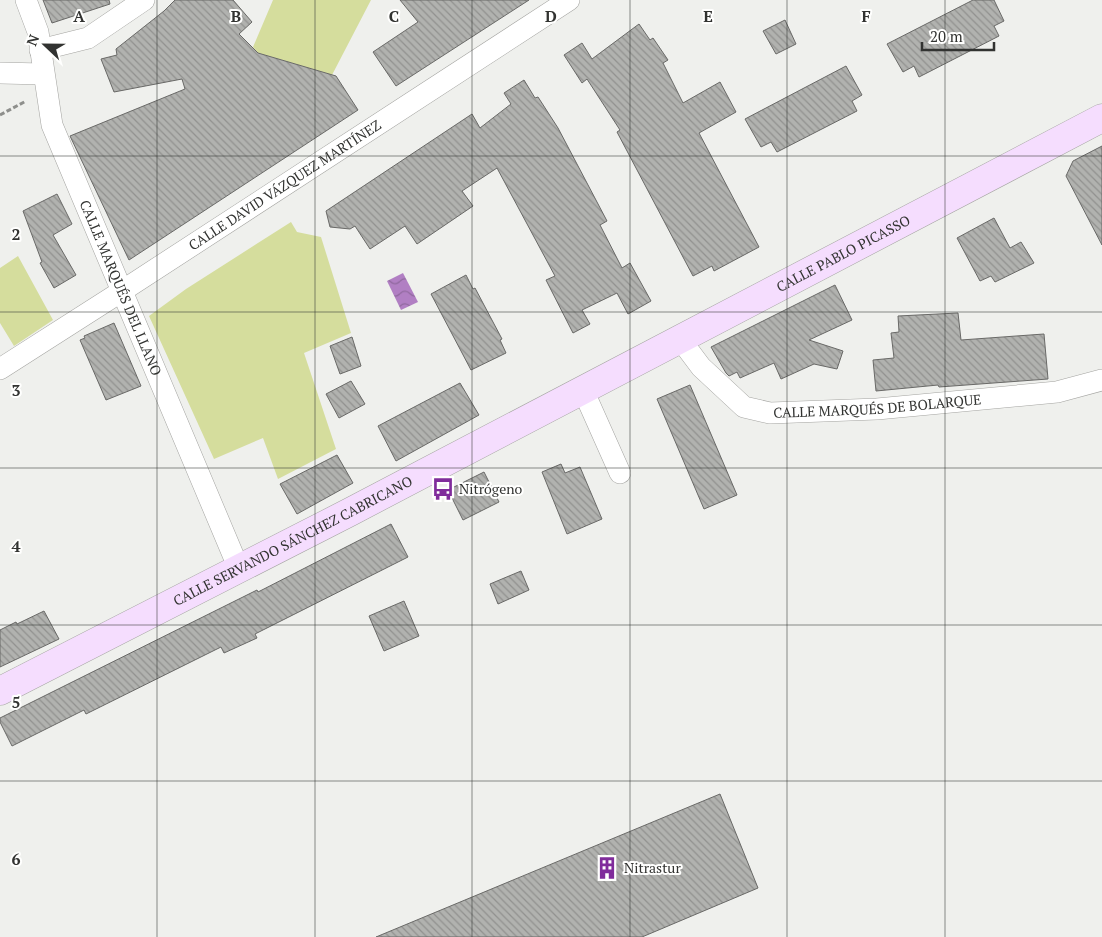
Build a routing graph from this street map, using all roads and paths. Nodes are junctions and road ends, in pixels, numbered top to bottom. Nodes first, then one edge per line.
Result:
1 (26, 0) edge
2 (144, 0) edge
3 (570, 0) edge
4 (40, 50) junction
5 (0, 73) edge
6 (44, 82) junction
7 (0, 115) edge
8 (1102, 118) edge
9 (122, 291) junction
10 (680, 339) junction
11 (0, 369) edge
12 (1102, 380) edge
13 (583, 390) junction
14 (620, 473) dead end
15 (239, 569) junction
16 (0, 691) edge

1 - 4 street, CALLE MARQUÉS DEL LLANO
2 - 4 street
3 - 9 street, CALLE DAVID VÁZQUEZ MARTÍNEZ
4 - 6 street, CALLE MARQUÉS DEL LLANO
5 - 6 street
6 - 7 path
6 - 9 street, CALLE MARQUÉS DEL LLANO
8 - 10 street, CALLE PABLO PICASSO
9 - 11 street, CALLE DAVID VÁZQUEZ MARTÍNEZ
9 - 15 street, CALLE MARQUÉS DEL LLANO
10 - 12 street, CALLE MARQUÉS DE BOLARQUE
10 - 13 street, CALLE PABLO PICASSO
13 - 14 street
13 - 15 street, CALLE SERVANDO SÁNCHEZ CABRICANO
15 - 16 street, CALLE SERVANDO SÁNCHEZ CABRICANO

